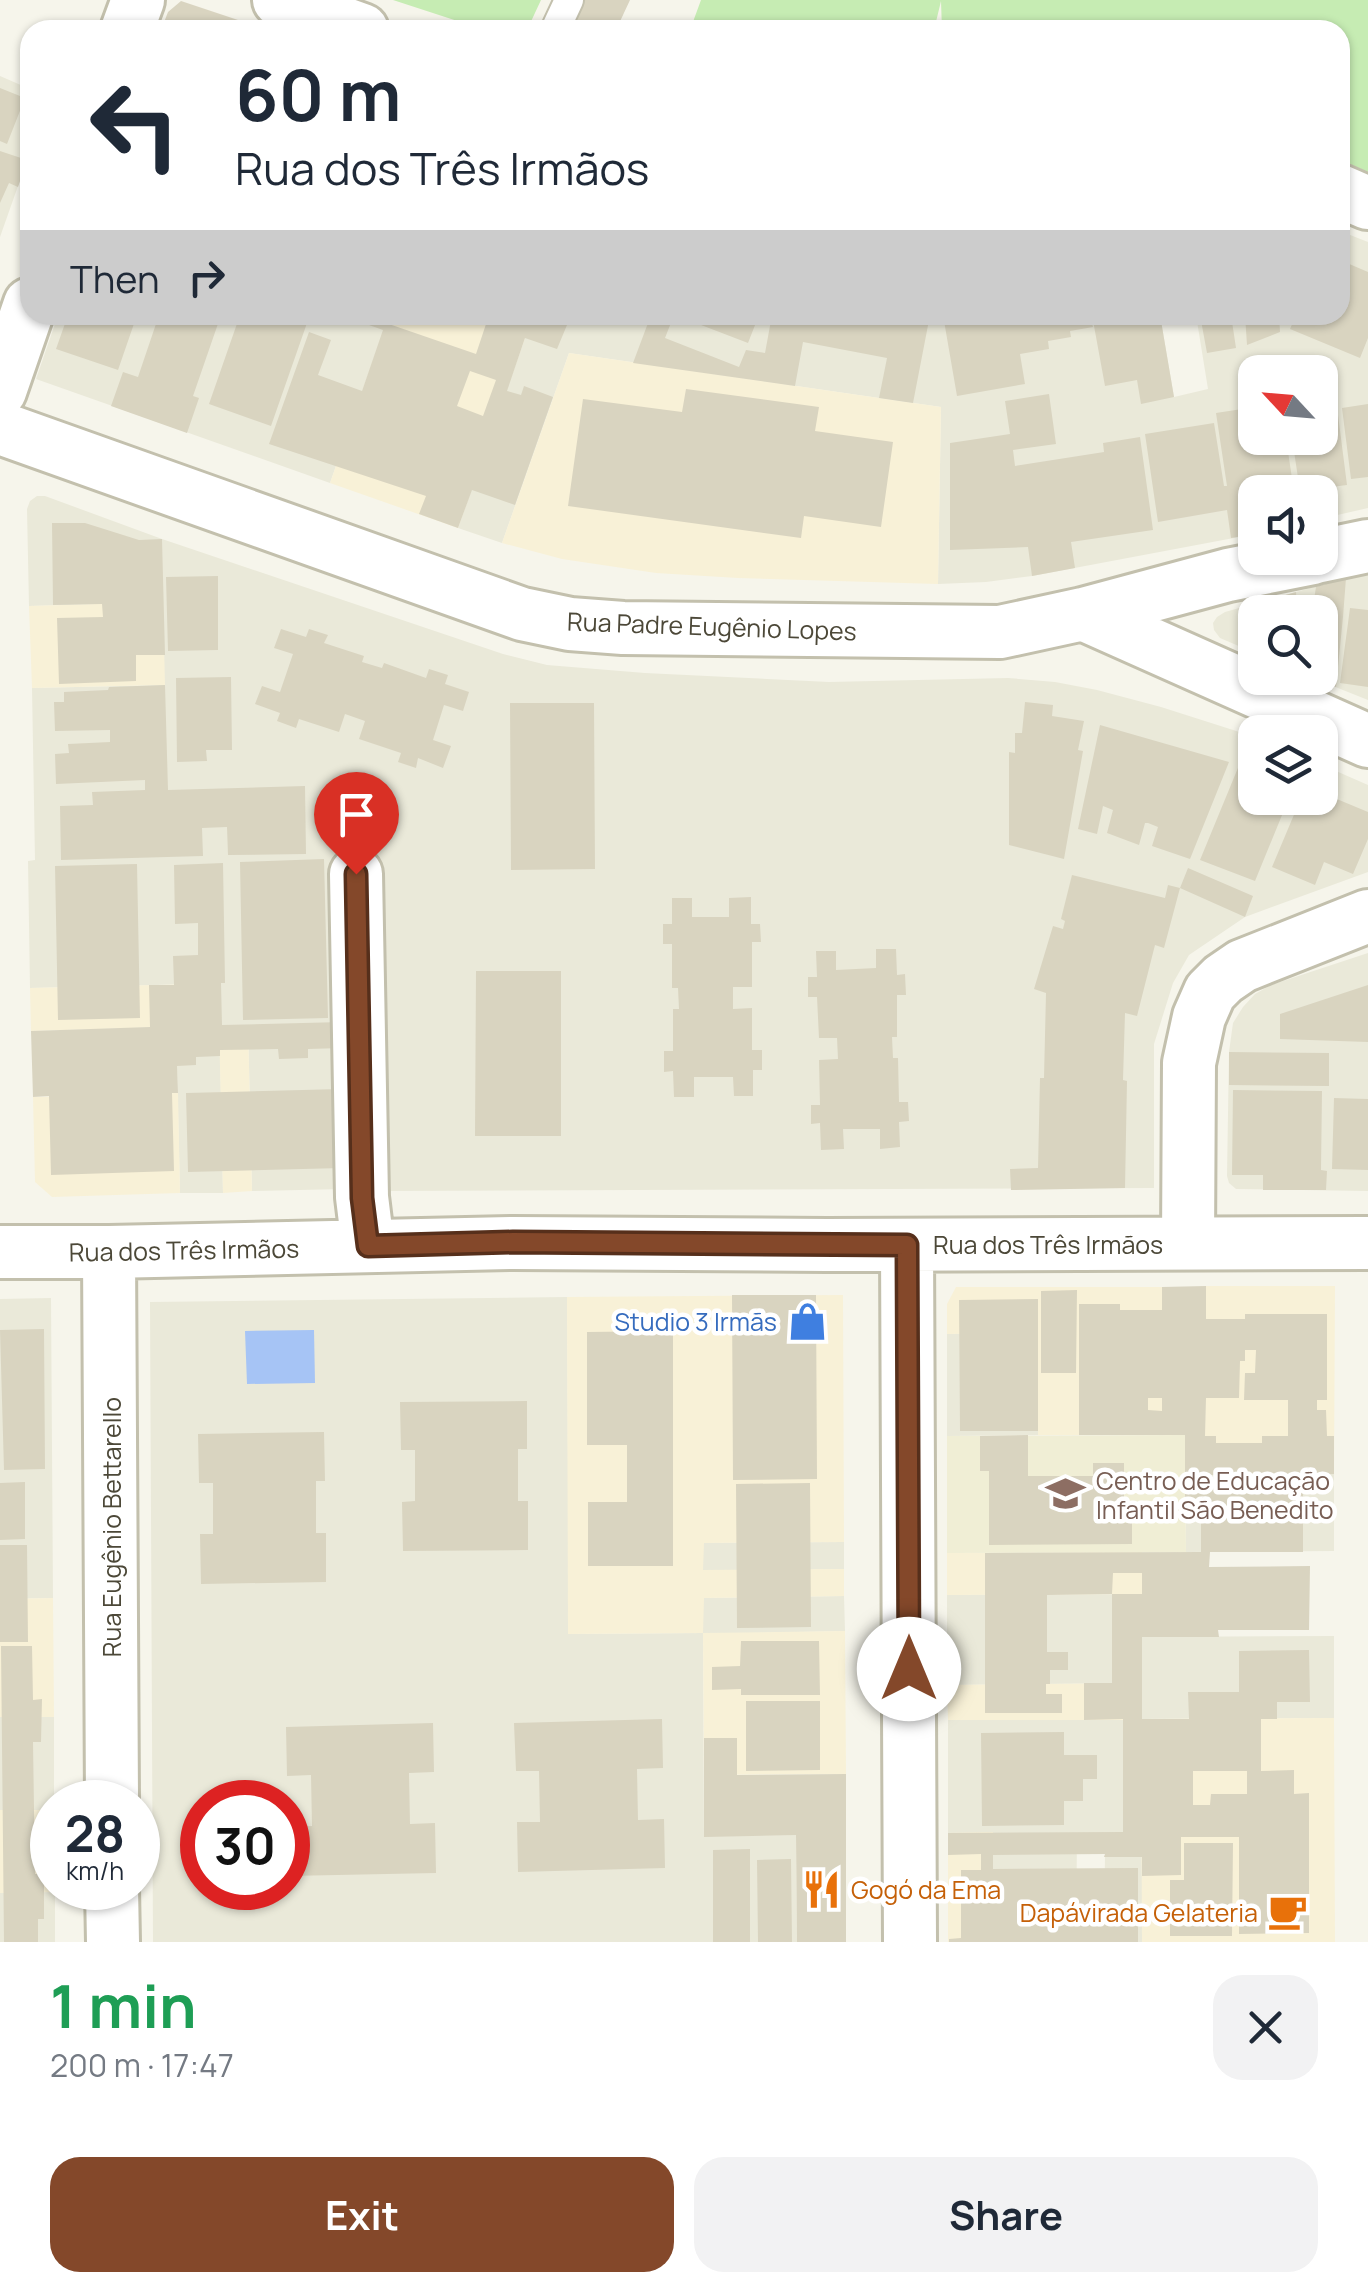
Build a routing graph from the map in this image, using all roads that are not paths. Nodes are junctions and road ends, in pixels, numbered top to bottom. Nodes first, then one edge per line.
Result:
1 (279, 0) edge
2 (334, 20) edge
3 (23, 325) edge
4 (0, 390) edge
5 (0, 428) edge
6 (1368, 546) edge
7 (1338, 552) edge
8 (1238, 574) edge
9 (1082, 614) junction
10 (1368, 741) edge
11 (356, 874) dead end
12 (1368, 916) edge
13 (1368, 1242) edge
14 (1188, 1243) junction
15 (907, 1245) junction
16 (368, 1246) junction
17 (0, 1252) edge
18 (109, 1252) junction
19 (112, 1780) edge
20 (112, 1910) edge
21 (112, 1942) edge
22 (910, 1942) edge

1 - 2 street
3 - 4 street
5 - 9 street, Rua Padre Eugênio Lopes
6 - 7 street
8 - 9 street, Rua Padre Eugênio Lopes
9 - 10 street
11 - 16 street
12 - 14 street
13 - 14 street, Rua dos Três Irmãos
14 - 15 street, Rua dos Três Irmãos
15 - 16 street, Rua dos Três Irmãos
15 - 22 street
16 - 18 street, Rua dos Três Irmãos
17 - 18 street, Rua dos Três Irmãos
18 - 19 street, Rua Eugênio Bettarello
20 - 21 street

